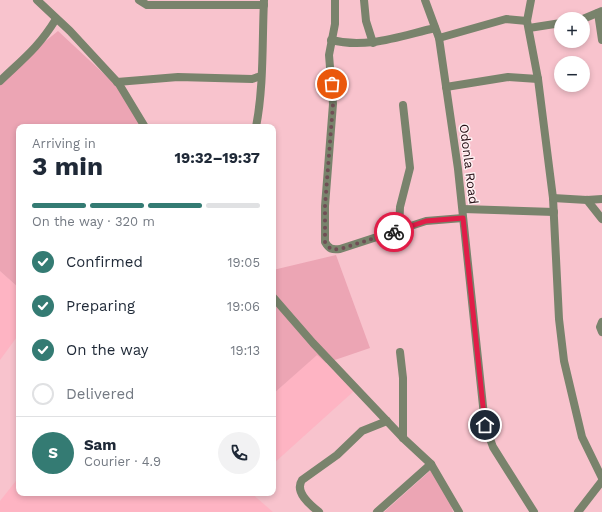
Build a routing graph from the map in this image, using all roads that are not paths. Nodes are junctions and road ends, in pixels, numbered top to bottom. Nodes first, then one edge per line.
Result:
1 (37, 0) edge
2 (139, 0) edge
3 (335, 0) edge
4 (364, 0) edge
5 (425, 0) edge
6 (531, 0) edge
7 (264, 2) edge
8 (600, 12) edge
9 (590, 16) edge
10 (56, 19) junction
11 (554, 23) edge
12 (528, 24) junction
13 (435, 28) junction
14 (438, 38) junction
15 (331, 40) junction
16 (602, 40) edge
17 (373, 43) junction
18 (261, 76) junction
19 (538, 79) junction
20 (0, 81) edge
21 (117, 82) junction
22 (446, 87) junction
23 (403, 105) dead end
24 (143, 124) edge
25 (256, 124) edge
26 (553, 198) junction
27 (602, 199) edge
28 (587, 200) junction
29 (463, 209) junction
30 (554, 212) junction
31 (463, 218) junction
32 (602, 219) edge
33 (399, 230) junction
34 (276, 300) edge
35 (602, 322) edge
36 (602, 332) edge
37 (400, 352) dead end
38 (386, 420) junction
39 (404, 438) junction
40 (431, 464) junction
41 (602, 478) edge
42 (602, 481) edge
43 (319, 512) edge
44 (377, 512) edge
45 (459, 512) edge
46 (534, 512) edge
47 (578, 512) edge

1 - 10 street
2 - 7 street
3 - 15 street
4 - 17 street
5 - 13 street, Odonla Road
6 - 12 street
7 - 18 street
8 - 9 street
8 - 16 street
10 - 20 street
10 - 21 street
11 - 12 street
12 - 14 street
12 - 19 street
13 - 14 street, Odonla Road
13 - 17 street
14 - 22 street, Odonla Road
15 - 17 street
15 - 33 street
18 - 21 street
18 - 25 street
19 - 22 street
19 - 26 street
21 - 24 street
22 - 29 street, Odonla Road
23 - 33 street
26 - 28 street
26 - 30 street
27 - 28 street
28 - 32 street
29 - 30 street
29 - 31 street, Odonla Road
30 - 41 street
31 - 33 street
31 - 46 street, Odonla Road
34 - 38 street
35 - 36 street
37 - 39 street
38 - 39 street
38 - 43 street
39 - 40 street
40 - 44 street
40 - 45 street
42 - 47 street

